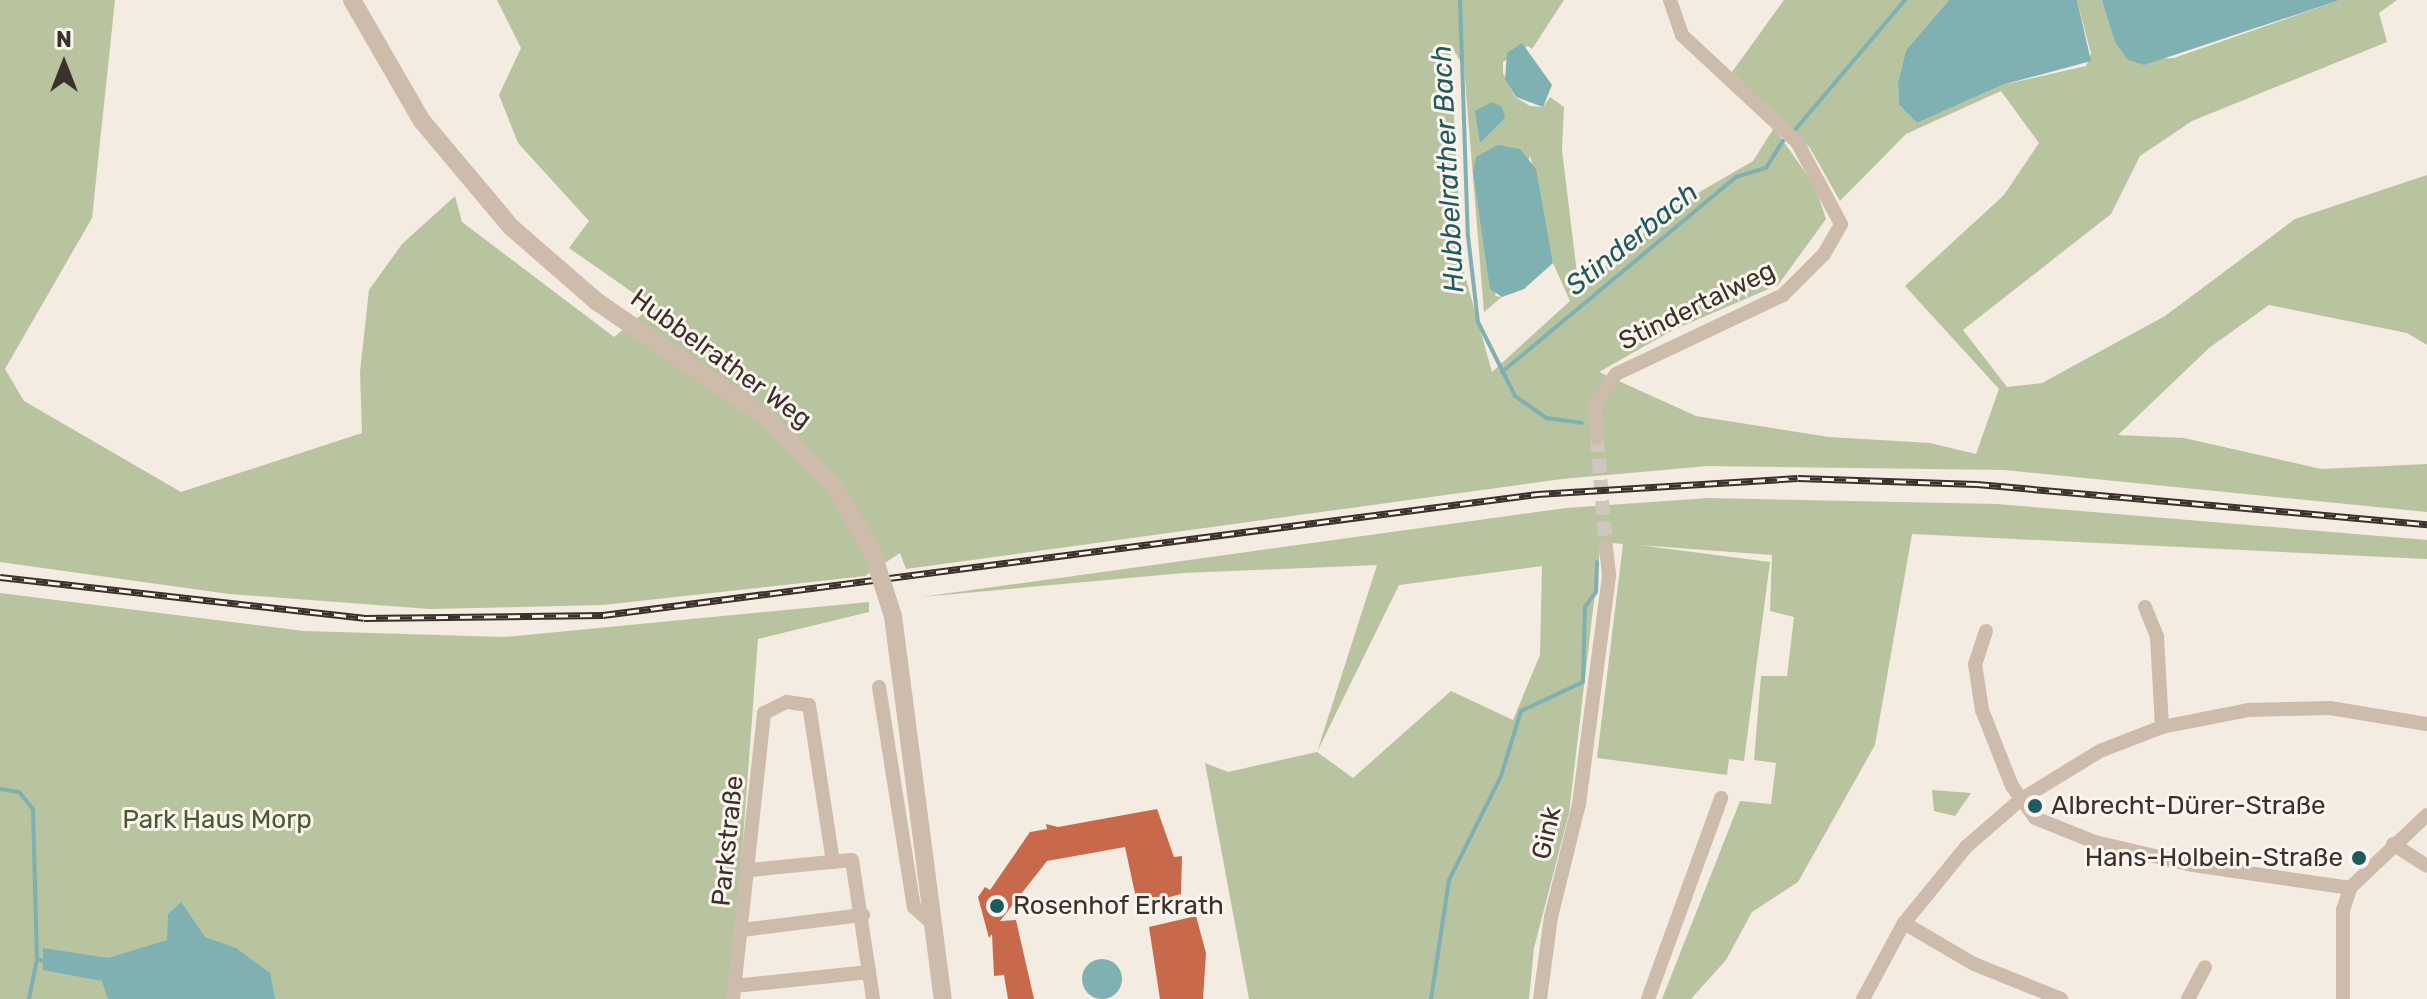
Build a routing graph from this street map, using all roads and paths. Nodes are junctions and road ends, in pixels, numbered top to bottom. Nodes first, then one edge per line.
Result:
1 (352, 0) edge
2 (1670, 0) edge
3 (1597, 438) tunnel mouth
4 (1606, 547) tunnel mouth
5 (2145, 607) dead end
6 (1986, 631) dead end
7 (879, 687) dead end
8 (2427, 724) edge
9 (2162, 727) junction
10 (1721, 798) dead end
11 (2020, 800) junction
12 (2427, 815) edge
13 (2393, 844) junction
14 (833, 862) junction
15 (2427, 866) edge
16 (750, 870) junction
17 (2350, 888) junction
18 (863, 915) junction
19 (1904, 923) junction
20 (933, 924) junction
21 (742, 930) junction
22 (2205, 967) dead end
23 (869, 972) junction
24 (734, 993) edge
25 (873, 999) edge
26 (943, 999) edge
27 (1540, 999) edge
28 (1648, 999) edge
29 (1863, 999) edge
30 (2061, 999) edge
31 (2188, 999) edge
32 (2343, 999) edge

1 - 20 street, Hubbelrather Weg, bridge
2 - 3 street, Stindertalweg
4 - 27 street, Gink
5 - 9 street
6 - 11 street
7 - 20 street, Hubbelrather Weg
8 - 9 street
9 - 11 street
10 - 28 street
11 - 17 street
11 - 19 street
12 - 13 street
13 - 15 street
13 - 17 street
14 - 16 street
14 - 16 street, Parkstraße
14 - 18 street
16 - 21 street, Parkstraße
17 - 32 street
18 - 21 street
18 - 23 street
19 - 29 street
19 - 30 street
20 - 26 street, Hubbelrather Weg
21 - 24 street, Parkstraße
22 - 31 street
23 - 24 street
23 - 25 street

